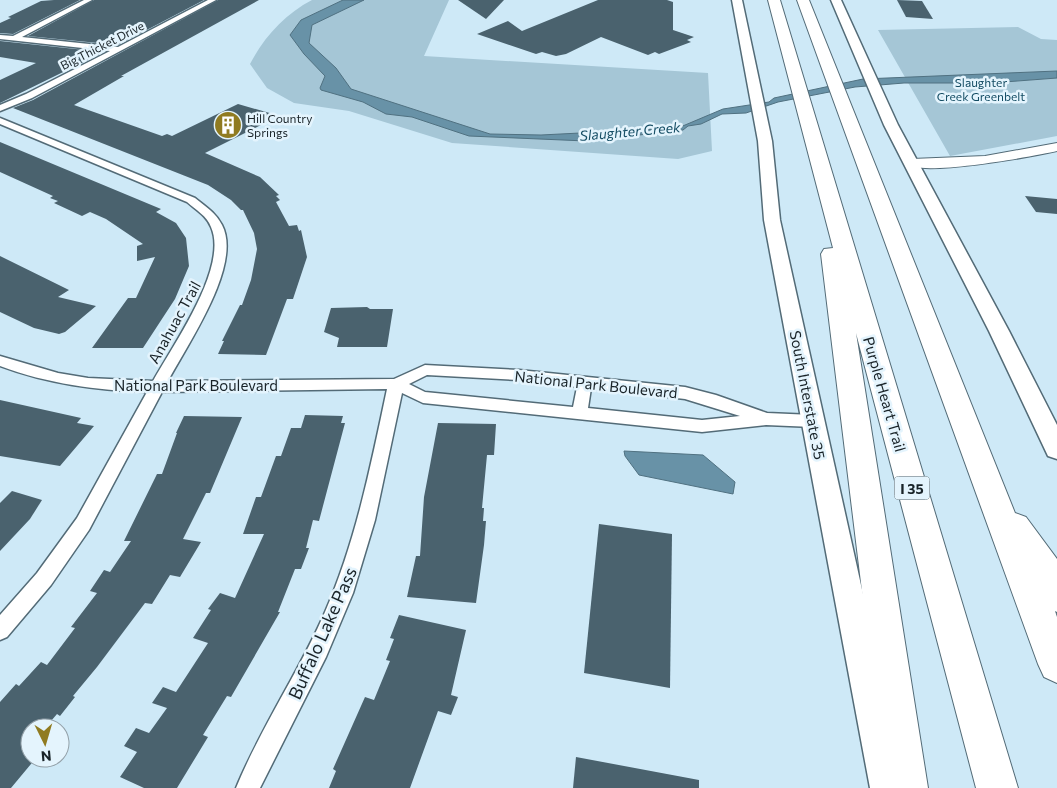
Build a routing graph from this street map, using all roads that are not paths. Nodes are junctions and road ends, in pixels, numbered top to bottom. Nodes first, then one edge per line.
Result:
1 (90, 0) edge
2 (212, 0) edge
3 (737, 0) edge
4 (774, 0) edge
5 (804, 0) edge
6 (836, 0) edge
7 (0, 37) edge
8 (15, 38) junction
9 (118, 49) junction
10 (0, 108) edge
11 (0, 121) edge
12 (1057, 147) edge
13 (912, 163) junction
14 (827, 188) junction
15 (0, 362) edge
16 (585, 381) junction
17 (396, 384) junction
18 (157, 387) junction
19 (580, 412) junction
20 (766, 419) junction
21 (813, 422) junction
22 (1057, 449) edge
23 (995, 503) junction
24 (1057, 596) edge
25 (0, 630) edge
26 (1057, 664) edge
27 (248, 788) edge
28 (888, 788) edge
29 (907, 788) edge
30 (997, 788) edge

1 - 8 street
2 - 9 street, Big Thicket Drive
3 - 21 main road, South Interstate 35
4 - 14 highway, Purple Heart Trail / I 35
5 - 23 highway
6 - 13 main road
7 - 8 street
8 - 9 street
9 - 10 street, Big Thicket Drive
11 - 18 street, Anahuac Trail
12 - 13 street
13 - 22 main road
14 - 29 highway
14 - 30 highway, Purple Heart Trail / I 35
15 - 18 street, National Park Boulevard
16 - 17 street, National Park Boulevard
16 - 19 street
16 - 20 street, National Park Boulevard
17 - 18 street, National Park Boulevard
17 - 19 street, National Park Boulevard
17 - 27 street, Buffalo Lake Pass
18 - 25 street, Anahuac Trail
19 - 20 street, National Park Boulevard
20 - 21 street, National Park Boulevard
21 - 28 main road, South Interstate 35
23 - 24 highway
23 - 26 highway

